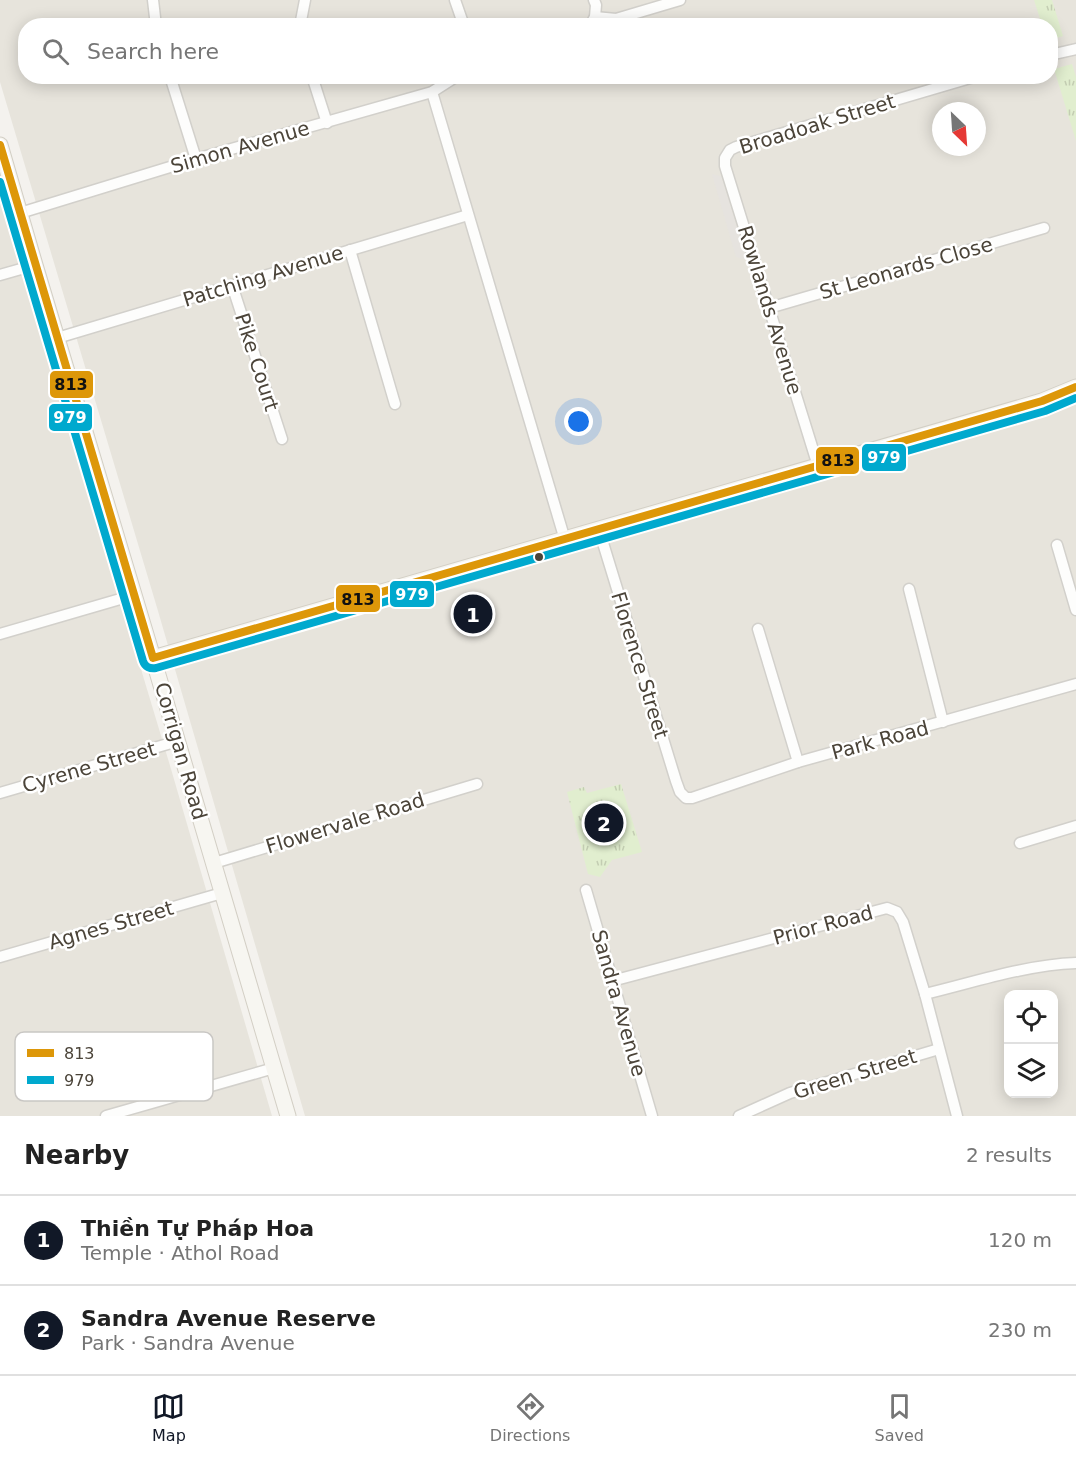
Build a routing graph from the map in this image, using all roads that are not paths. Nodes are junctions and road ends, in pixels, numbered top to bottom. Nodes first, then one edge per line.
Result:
1 (153, 0) edge
2 (305, 0) edge
3 (455, 0) edge
4 (594, 0) edge
5 (680, 0) edge
6 (155, 18) edge
7 (302, 18) edge
8 (461, 18) edge
9 (593, 18) edge
10 (619, 18) edge
11 (1076, 49) edge
12 (1058, 53) edge
13 (173, 84) edge
14 (315, 84) edge
15 (444, 84) edge
16 (950, 84) edge
17 (432, 92) junction
18 (327, 123) junction
19 (0, 145) edge
20 (726, 154) joint
21 (196, 159) junction
22 (20, 213) junction
23 (468, 215) junction
24 (1044, 228) dead end
25 (350, 250) junction
26 (35, 265) junction
27 (0, 275) edge
28 (232, 285) junction
29 (769, 308) junction
30 (57, 338) junction
31 (1076, 387) edge
32 (1076, 396) edge
33 (1042, 401) junction
34 (395, 404) dead end
35 (282, 439) dead end
36 (818, 466) junction
37 (599, 530) junction
38 (565, 540) junction
39 (1057, 545) dead end
40 (909, 589) dead end
41 (134, 595) junction
42 (1076, 610) edge
43 (758, 629) dead end
44 (0, 634) edge
45 (153, 658) junction
46 (1076, 684) edge
47 (943, 722) junction
48 (178, 741) junction
49 (798, 762) junction
50 (477, 784) dead end
51 (0, 793) edge
52 (686, 798) joint
53 (1076, 825) edge
54 (1020, 843) dead end
55 (214, 863) junction
56 (586, 890) dead end
57 (222, 893) junction
58 (0, 957) edge
59 (1076, 965) edge
60 (612, 981) junction
61 (925, 994) junction
62 (939, 1049) junction
63 (274, 1068) junction
64 (213, 1085) edge
65 (158, 1101) edge
66 (106, 1116) edge
67 (288, 1116) edge
68 (652, 1116) edge
69 (739, 1116) edge
70 (957, 1116) edge

1 - 6 street
2 - 7 street
3 - 8 street
4 - 9 street
5 - 10 street
11 - 12 street
13 - 21 street
14 - 18 street
15 - 17 street, Simon Avenue
16 - 20 street, Broadoak Street
17 - 18 street, Simon Avenue
17 - 23 street
18 - 21 street, Simon Avenue
19 - 22 main road, Corrigan Road
20 - 29 street, Rowlands Avenue
21 - 22 street, Simon Avenue
22 - 26 main road, Corrigan Road
23 - 25 street, Patching Avenue
23 - 38 street
24 - 29 street, St Leonards Close
25 - 28 street, Patching Avenue
25 - 34 street
26 - 27 street
26 - 30 main road, Corrigan Road
28 - 30 street, Patching Avenue
28 - 35 street, Pike Court
29 - 36 street, Rowlands Avenue
30 - 41 main road, Corrigan Road
31 - 33 main road
32 - 33 main road
33 - 36 main road
36 - 37 main road
37 - 38 main road
37 - 52 street, Florence Street
38 - 45 main road
39 - 42 street
40 - 47 street
41 - 44 street
41 - 45 main road, Corrigan Road
43 - 49 street
45 - 48 main road, Corrigan Road
46 - 47 street, Park Road
47 - 49 street, Park Road
48 - 51 street, Cyrene Street
48 - 55 main road, Corrigan Road
49 - 52 street, Park Road
50 - 55 street, Flowervale Road
53 - 54 street
55 - 57 main road, Corrigan Road
56 - 60 street, Sandra Avenue
57 - 58 street, Agnes Street
57 - 63 main road, Corrigan Road
59 - 61 street
60 - 61 street, Prior Road
60 - 68 street, Sandra Avenue
61 - 62 street, Prior Road
62 - 69 street, Green Street
62 - 70 street, Prior Road
63 - 64 street
63 - 67 main road, Corrigan Road
65 - 66 street

